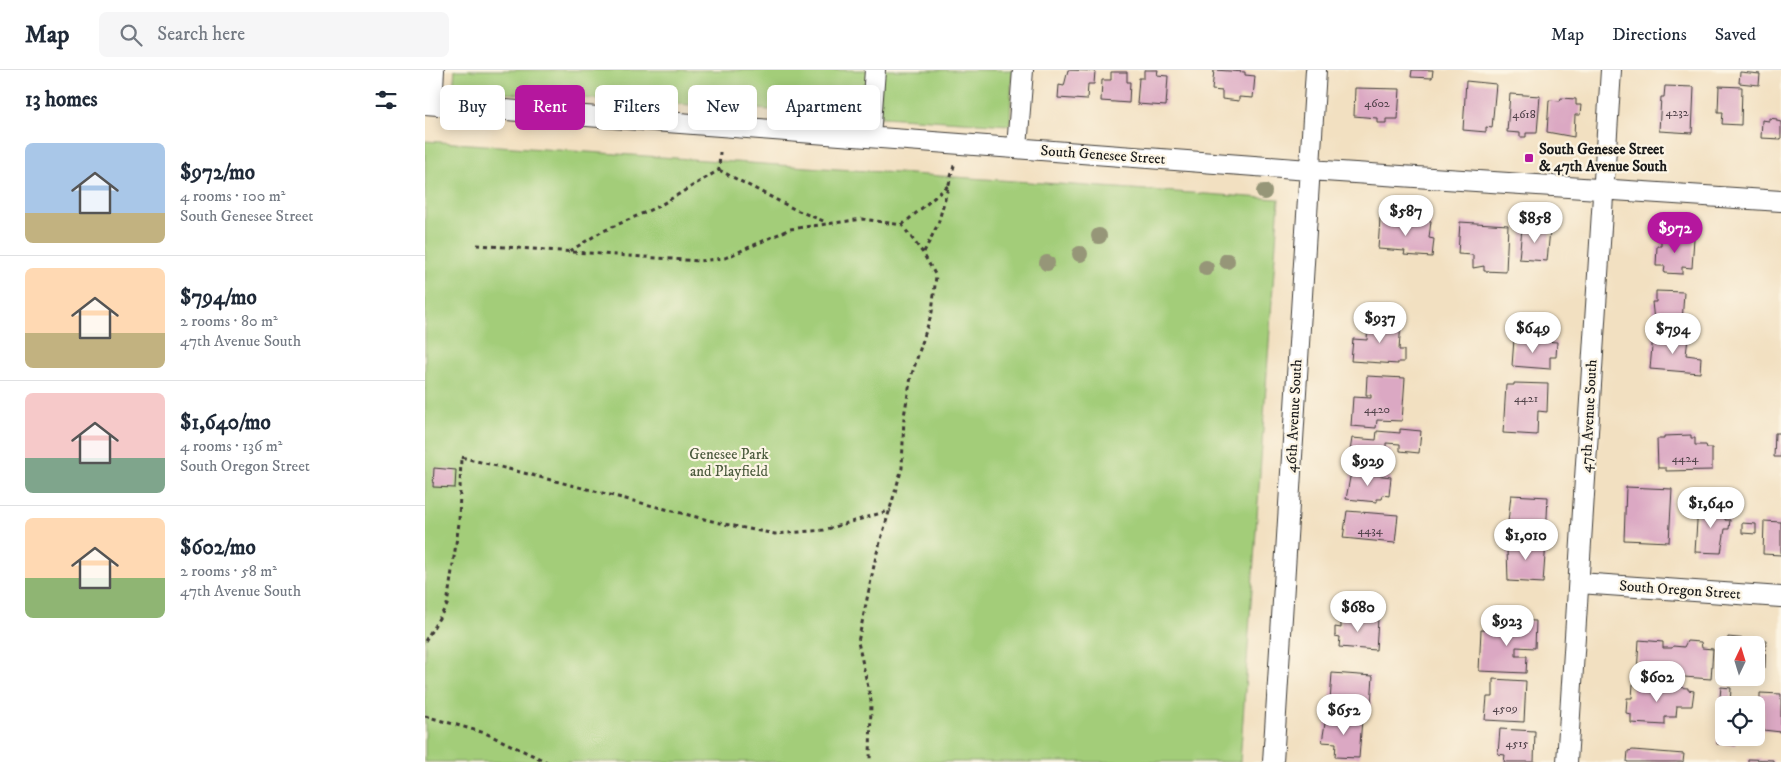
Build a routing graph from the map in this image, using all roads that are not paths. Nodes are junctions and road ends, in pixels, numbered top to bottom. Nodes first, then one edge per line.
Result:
1 (434, 70) edge
2 (875, 70) edge
3 (1023, 70) edge
4 (1316, 70) edge
5 (1611, 70) edge
6 (428, 104) edge
7 (871, 137) junction
8 (1017, 148) junction
9 (1309, 170) junction
10 (1603, 190) junction
11 (1781, 201) edge
12 (1579, 583) junction
13 (1781, 598) edge
14 (1273, 762) edge
15 (1567, 762) edge

1 - 6 street
2 - 7 street
3 - 8 street
4 - 9 street, 46th Avenue South
5 - 10 street, 47th Avenue South
6 - 7 street, South Genesee Street
7 - 8 street, South Genesee Street
8 - 9 street, South Genesee Street
9 - 10 street, South Genesee Street
9 - 14 street, 46th Avenue South
10 - 11 street, South Genesee Street
10 - 12 street, 47th Avenue South
12 - 13 street, South Oregon Street
12 - 15 street, 47th Avenue South

